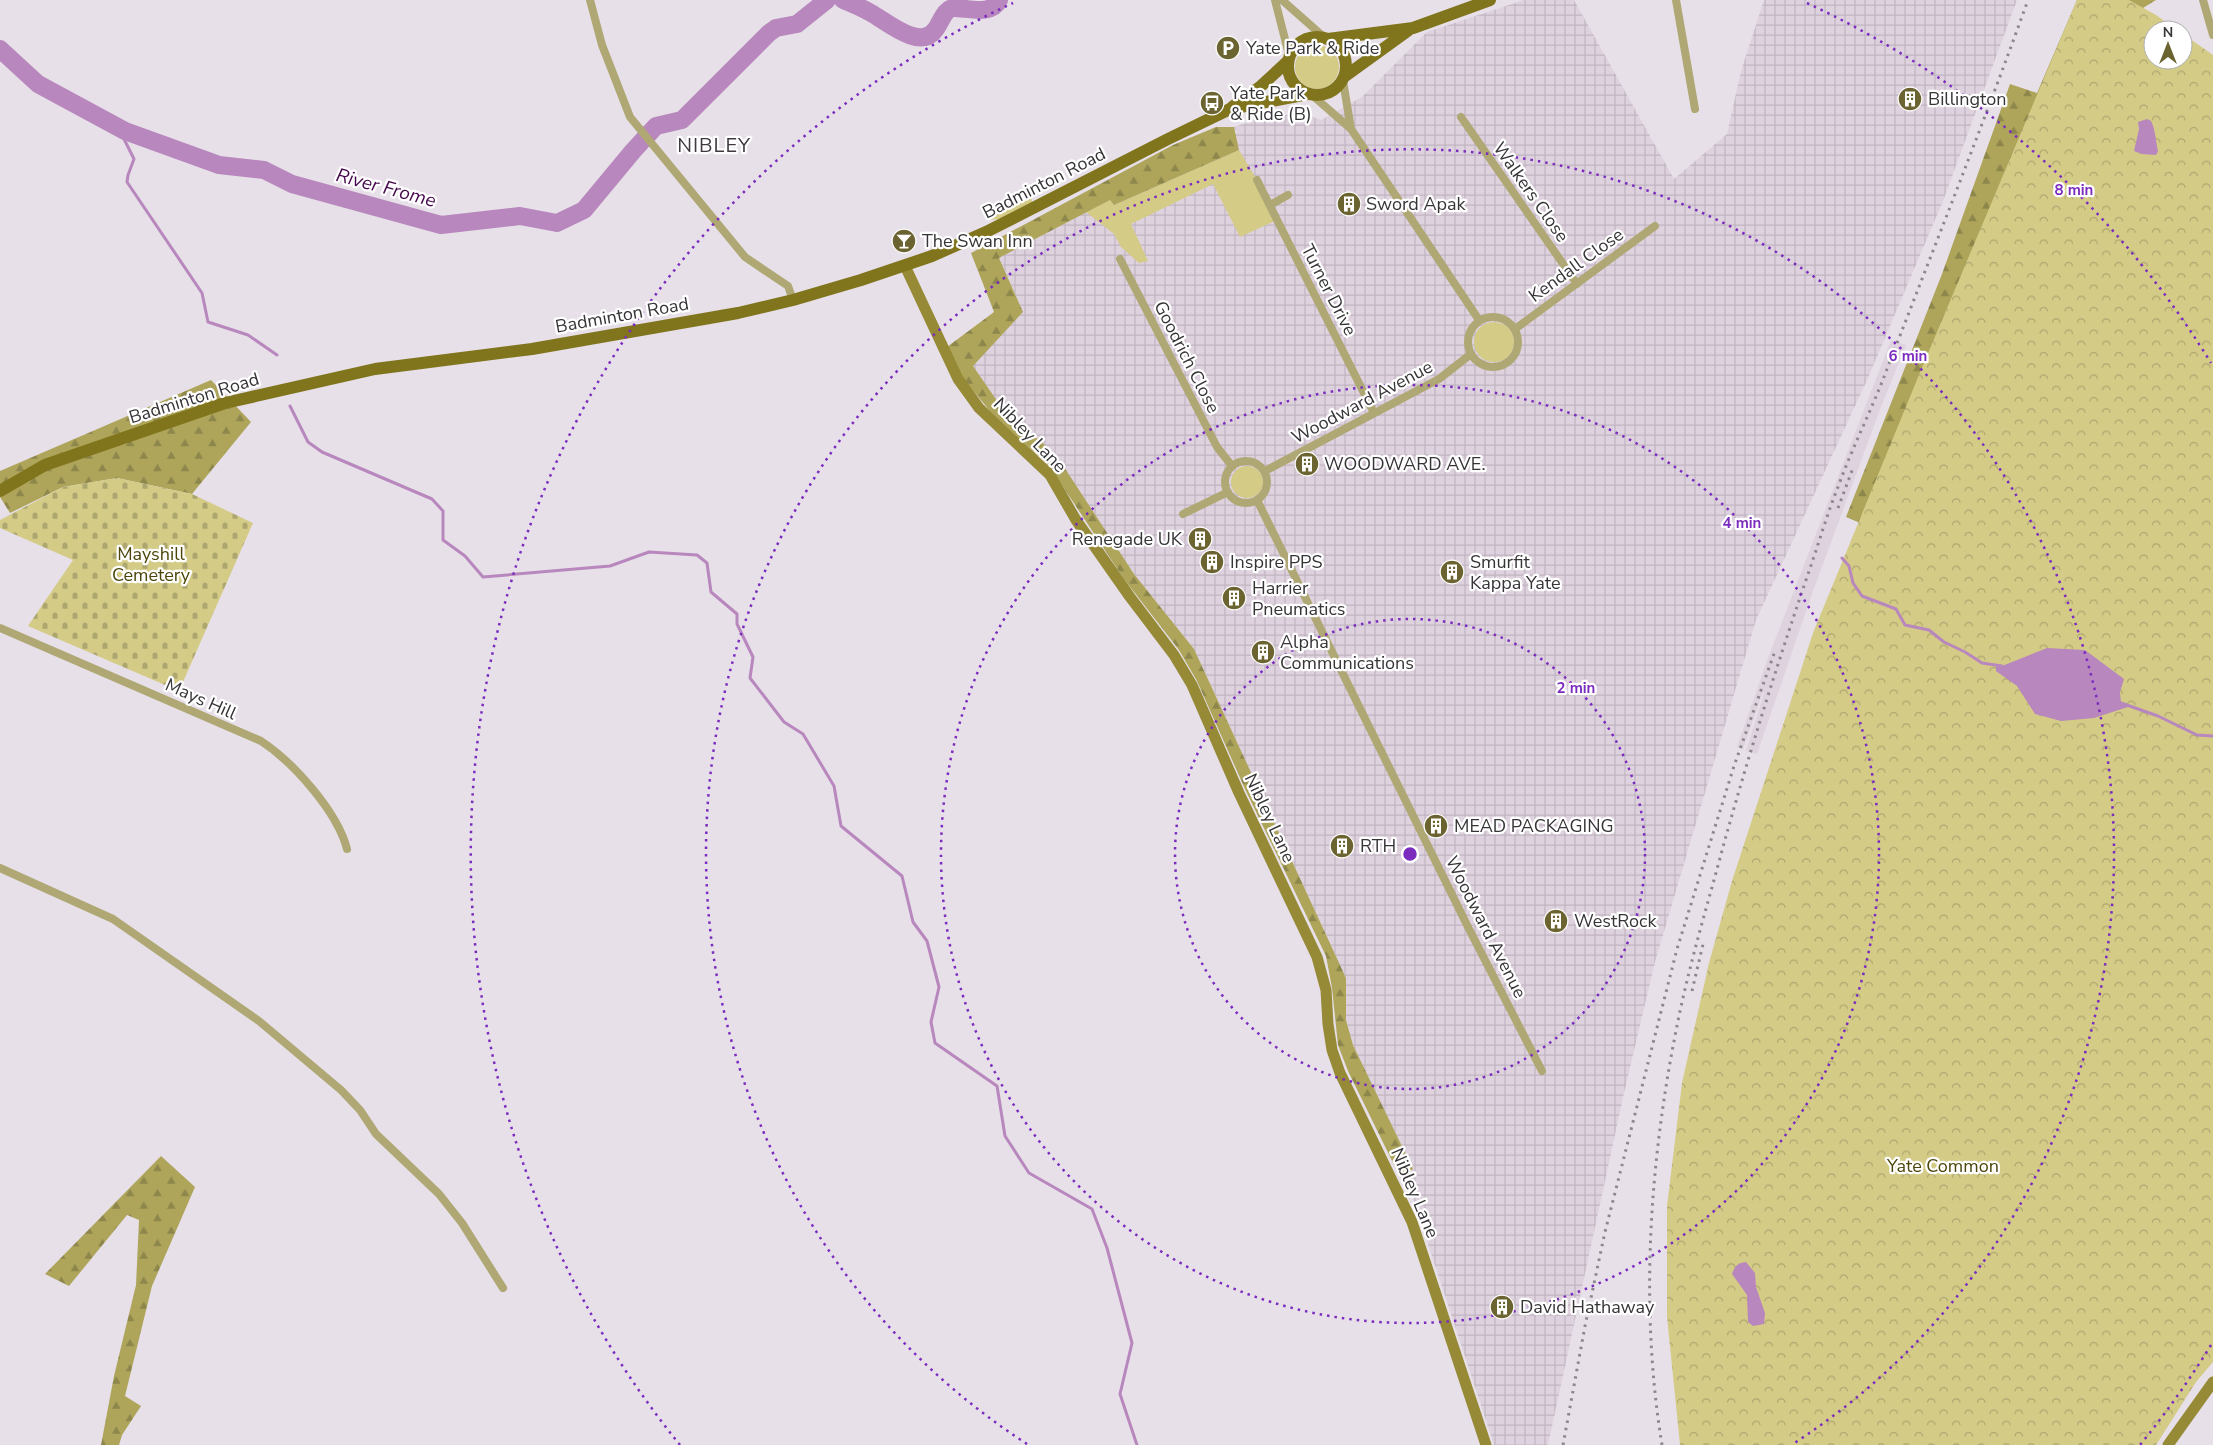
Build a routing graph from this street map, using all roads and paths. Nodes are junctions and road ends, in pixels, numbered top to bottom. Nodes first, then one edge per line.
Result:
1 (590, 0) edge
2 (1275, 0) edge
3 (1282, 0) edge
4 (1490, 0) edge
5 (1676, 0) edge
6 (2203, 0) edge
7 (1413, 28) junction
8 (2213, 36) edge
9 (1326, 38) junction
10 (1288, 58) junction
11 (1343, 79) junction
12 (1310, 95) junction
13 (1230, 109) junction
14 (1695, 109) dead end
15 (1461, 117) dead end
16 (1351, 129) junction
17 (1257, 180) dead end
18 (1288, 195) dead end
19 (1270, 205) junction
20 (1655, 226) dead end
21 (1120, 259) dead end
22 (905, 266) junction
23 (1577, 284) junction
24 (793, 300) junction
25 (1479, 320) junction
26 (1514, 328) junction
27 (1471, 354) junction
28 (1374, 413) junction
29 (1232, 466) junction
30 (1265, 471) junction
31 (0, 491) edge
32 (1228, 492) junction
33 (1257, 500) junction
34 (1183, 514) dead end
35 (0, 628) edge
36 (347, 849) dead end
37 (0, 868) edge
38 (1542, 1071) dead end
39 (503, 1288) dead end
40 (2213, 1382) edge
41 (1486, 1445) edge
42 (2168, 1445) edge

1 - 24 street
2 - 10 street
3 - 9 street
4 - 7 main road
5 - 14 street
6 - 8 street
7 - 9 main road
7 - 11 main road
9 - 10 main road
9 - 11 main road
10 - 12 main road
10 - 13 main road, Badminton Road
11 - 12 main road
11 - 16 street
12 - 13 main road, Badminton Road
12 - 16 street
13 - 22 main road, Badminton Road
15 - 23 street, Walkers Close
16 - 25 street
17 - 19 street, Turner Drive
18 - 19 street
19 - 28 street, Turner Drive
20 - 23 street, Kendall Close
21 - 29 street, Goodrich Close
22 - 24 main road, Badminton Road
22 - 41 street, Nibley Lane
23 - 26 street, Kendall Close
24 - 31 main road, Badminton Road
25 - 26 street
25 - 27 street
26 - 27 street
27 - 28 street, Woodward Avenue
28 - 30 street, Woodward Avenue
29 - 30 street
29 - 32 street
30 - 33 street
32 - 33 street
32 - 34 street
33 - 38 street, Woodward Avenue
35 - 36 street, Mays Hill
37 - 39 street
40 - 42 street

